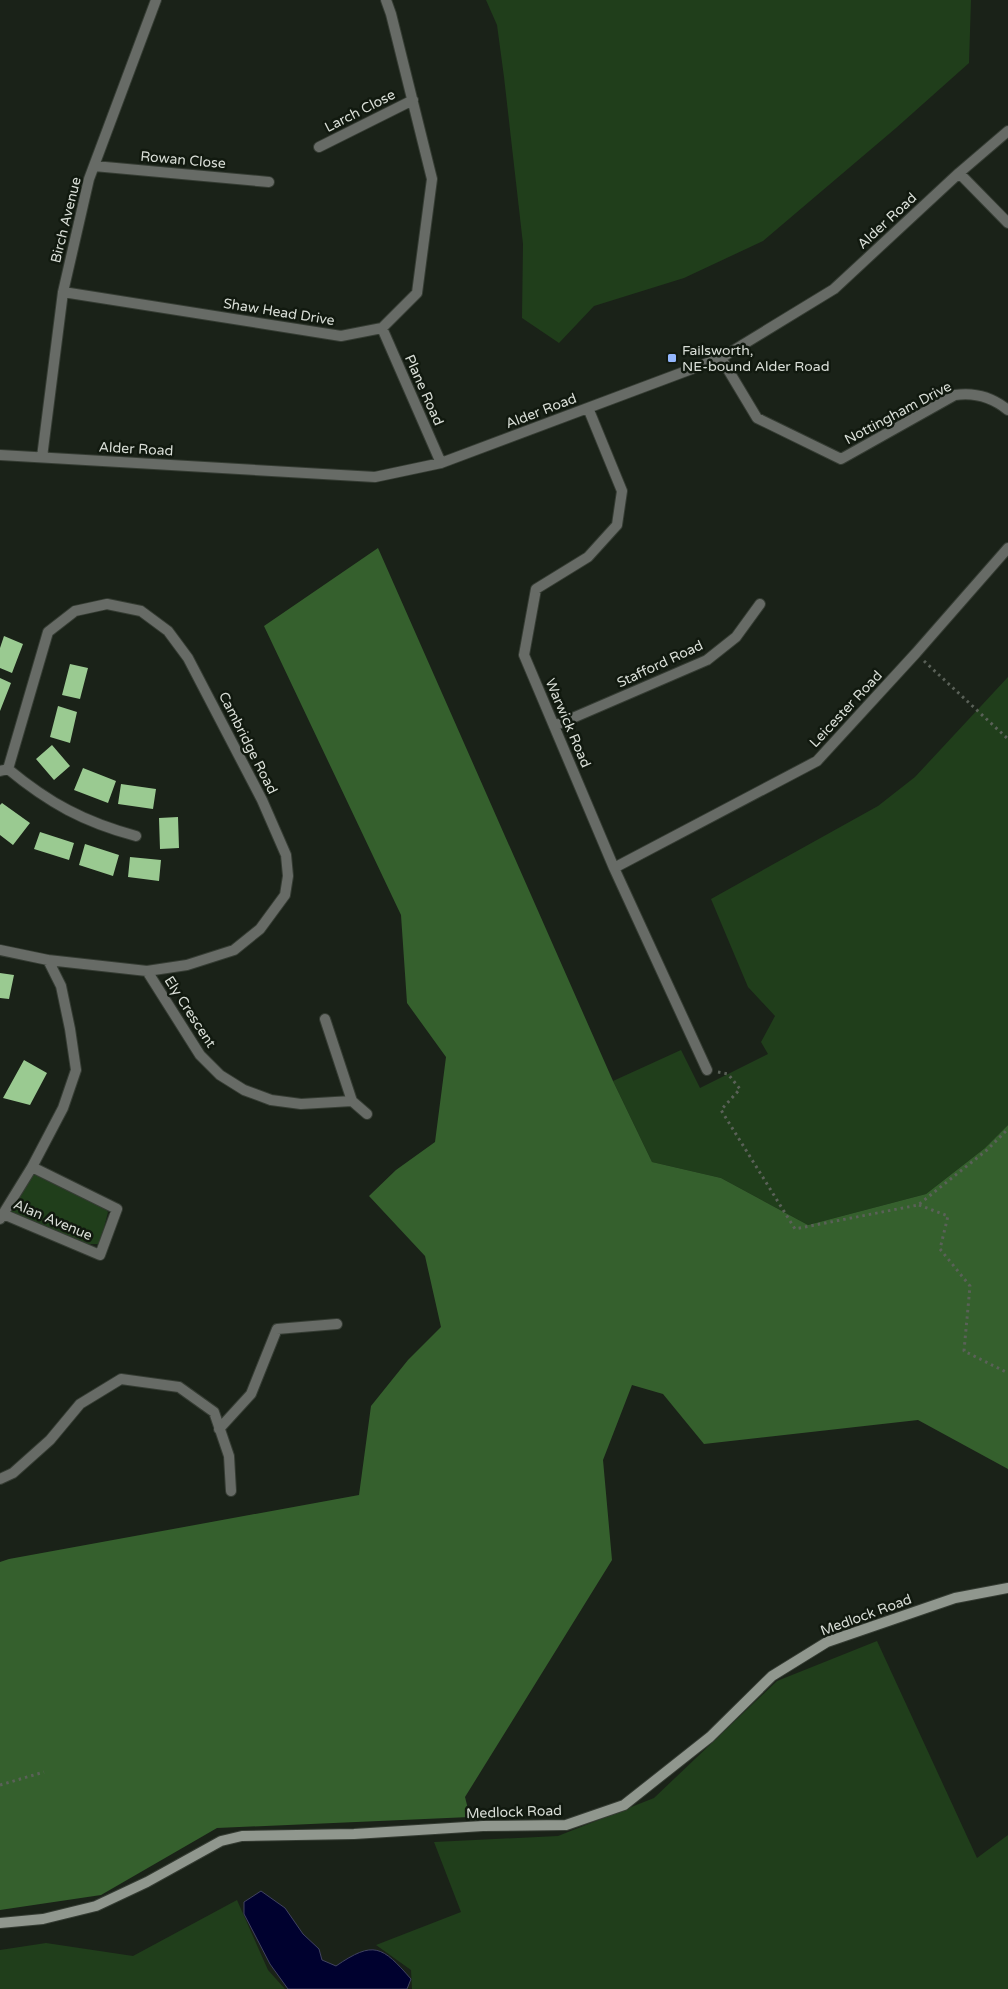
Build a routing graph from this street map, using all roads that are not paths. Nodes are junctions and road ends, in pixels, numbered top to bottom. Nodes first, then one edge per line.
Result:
1 (156, 0) edge
2 (386, 0) edge
3 (413, 100) junction
4 (1008, 131) edge
5 (319, 147) dead end
6 (94, 166) junction
7 (959, 172) junction
8 (269, 182) dead end
9 (1008, 223) edge
10 (63, 292) junction
11 (382, 328) junction
12 (721, 358) junction
13 (588, 408) junction
14 (1008, 410) edge
15 (0, 455) edge
16 (42, 457) junction
17 (441, 463) junction
18 (1008, 548) edge
19 (760, 604) dead end
20 (554, 726) junction
21 (4, 770) edge
22 (136, 836) dead end
23 (614, 868) junction
24 (0, 950) edge
25 (48, 960) junction
26 (148, 971) junction
27 (325, 1019) dead end
28 (707, 1070) road end
29 (352, 1102) junction
30 (367, 1114) dead end
31 (32, 1167) junction
32 (1, 1216) edge
33 (337, 1324) dead end
34 (220, 1429) junction
35 (0, 1479) edge
36 (231, 1491) dead end
37 (1008, 1588) edge
38 (0, 1924) edge

1 - 6 street, Birch Avenue
2 - 3 street
3 - 5 street, Larch Close
3 - 11 street
4 - 7 street, Alder Road
6 - 8 street, Rowan Close
6 - 10 street, Birch Avenue
7 - 9 street
7 - 12 street, Alder Road
10 - 11 street, Shaw Head Drive
10 - 16 street, Birch Avenue
11 - 17 street, Plane Road
12 - 13 street, Alder Road
12 - 14 street, Nottingham Drive
13 - 17 street, Alder Road
13 - 20 street, Warwick Road
15 - 16 street, Alder Road
16 - 17 street, Alder Road
18 - 23 street, Leicester Road
19 - 20 street, Stafford Road
20 - 23 street, Warwick Road
21 - 22 street
21 - 26 street, Cambridge Road
23 - 28 street, Warwick Road
24 - 25 street
25 - 26 street, Cambridge Road
25 - 31 street, Alan Avenue
26 - 29 street, Ely Crescent
27 - 29 street
29 - 30 street
31 - 32 street, Alan Avenue
31 - 32 street, Alan Avenue
33 - 34 street
34 - 35 street
34 - 36 street
37 - 38 street, Medlock Road

